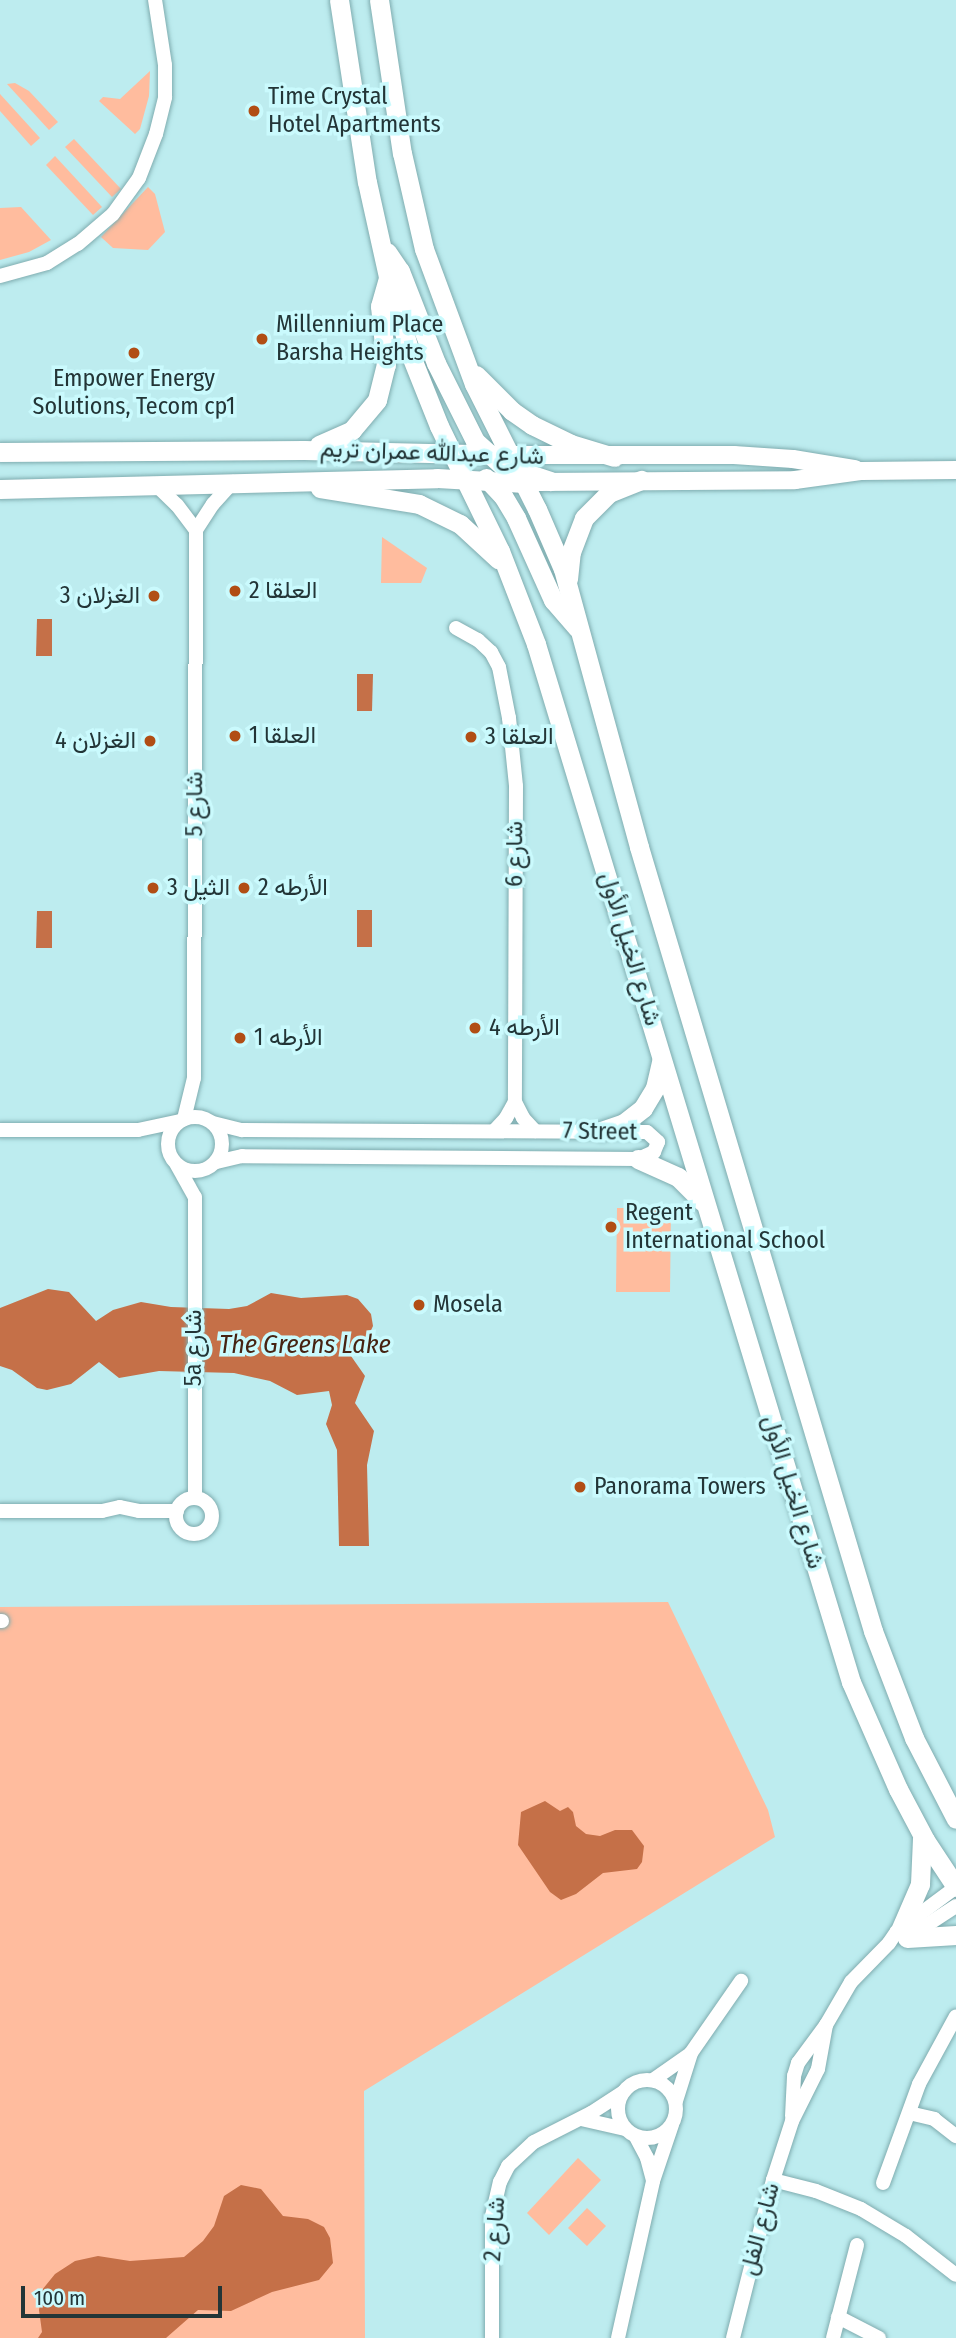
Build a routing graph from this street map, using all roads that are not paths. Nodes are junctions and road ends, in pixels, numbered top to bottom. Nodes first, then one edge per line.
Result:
1 (155, 0) edge
2 (339, 0) edge
3 (379, 0) edge
4 (381, 246) junction
5 (0, 276) edge
6 (388, 277) junction
7 (463, 358) junction
8 (304, 450) junction
9 (0, 452) edge
10 (488, 455) junction
11 (509, 455) junction
12 (453, 456) junction
13 (614, 457) junction
14 (956, 470) edge
15 (862, 471) junction
16 (521, 478) junction
17 (467, 479) junction
18 (300, 480) junction
19 (642, 480) junction
20 (234, 481) junction
21 (489, 481) junction
22 (550, 481) joint
23 (155, 484) junction
24 (0, 489) edge
25 (487, 520) junction
26 (517, 522) junction
27 (196, 530) junction
28 (508, 571) junction
29 (568, 587) junction
30 (456, 628) dead end
31 (577, 628) junction
32 (661, 1053) junction
33 (194, 1078) junction
34 (515, 1102) junction
35 (182, 1120) junction
36 (211, 1122) junction
37 (0, 1130) edge
38 (138, 1130) junction
39 (494, 1131) junction
40 (535, 1131) junction
41 (601, 1131) junction
42 (638, 1159) junction
43 (174, 1162) junction
44 (214, 1164) junction
45 (195, 1197) junction
46 (707, 1207) junction
47 (195, 1498) junction
48 (0, 1511) edge
49 (177, 1511) junction
50 (956, 1819) edge
51 (923, 1837) junction
52 (956, 1875) edge
53 (956, 1887) edge
54 (956, 1906) edge
55 (956, 1935) edge
56 (899, 1936) junction
57 (741, 1981) dead end
58 (956, 2016) edge
59 (826, 2025) junction
60 (691, 2053) junction
61 (653, 2080) junction
62 (623, 2092) junction
63 (676, 2101) junction
64 (909, 2113) junction
65 (579, 2119) junction
66 (792, 2121) junction
67 (672, 2125) junction
68 (630, 2133) junction
69 (956, 2136) edge
70 (773, 2180) junction
71 (653, 2181) junction
72 (883, 2183) dead end
73 (856, 2245) dead end
74 (956, 2275) edge
75 (838, 2317) junction
76 (492, 2338) edge
77 (618, 2338) edge
78 (733, 2338) edge
79 (833, 2338) edge
80 (879, 2338) edge

1 - 5 street
2 - 4 main road, شارع الخيل الأول
3 - 7 main road, شارع الخيل الأول
4 - 6 main road, شارع الخيل الأول
4 - 10 main road
6 - 8 main road
6 - 12 main road, شارع الخيل الأول
7 - 11 main road, شارع الخيل الأول
7 - 13 main road
8 - 9 main road, شارع عبدالله عمران تريم
8 - 12 main road, شارع عبدالله عمران تريم
10 - 11 main road, شارع عبدالله عمران تريم
10 - 12 main road, شارع عبدالله عمران تريم
10 - 16 main road
11 - 13 street, شارع عبدالله عمران تريم
11 - 16 main road, شارع الخيل الأول
12 - 17 main road, شارع الخيل الأول
12 - 21 main road
13 - 15 street, شارع عبدالله عمران تريم
14 - 15 street, شارع عبدالله عمران تريم
15 - 19 street, شارع عبدالله عمران تريم
16 - 21 main road, شارع عبدالله عمران تريم
16 - 22 main road
16 - 29 main road, شارع الخيل الأول
17 - 18 main road, شارع عبدالله عمران تريم
17 - 21 main road, شارع عبدالله عمران تريم
17 - 25 main road, شارع الخيل الأول
18 - 20 main road, شارع عبدالله عمران تريم
18 - 28 main road
19 - 22 street, شارع عبدالله عمران تريم
19 - 29 main road
20 - 23 main road, شارع عبدالله عمران تريم
20 - 27 street
21 - 26 main road
23 - 24 main road, شارع عبدالله عمران تريم
23 - 27 street
25 - 26 main road
25 - 28 main road, شارع الخيل الأول
26 - 31 main road
27 - 33 street, شارع 5
28 - 32 main road, شارع الخيل الأول
29 - 31 main road, شارع الخيل الأول
30 - 34 street, شارع 6
31 - 50 main road, شارع الخيل الأول
32 - 41 main road
32 - 46 main road, شارع الخيل الأول
33 - 35 street, شارع 5
33 - 36 street, شارع 5
34 - 39 street
34 - 40 street
35 - 36 street
35 - 38 street
35 - 43 street
36 - 39 street, 7 Street
36 - 44 street
37 - 38 street
38 - 43 street
39 - 40 street, 7 Street
40 - 41 street, 7 Street
41 - 42 street, 7 Street
42 - 44 street, 7 Street
42 - 46 main road
43 - 44 street
43 - 45 street, 5a شارع
44 - 45 street, 5a شارع
45 - 47 street, 5a شارع
46 - 51 main road, شارع الخيل الأول
47 - 49 street
47 - 49 street
48 - 49 street
51 - 52 main road
51 - 53 main road, شارع الخيل الأول
51 - 56 main road
53 - 56 street, شارع الفل
54 - 56 street, شارع الفل
55 - 56 main road
56 - 59 street, شارع الفل
57 - 60 street, شارع 2
58 - 64 street
59 - 66 street, شارع الفل
59 - 66 street, شارع الفل
60 - 61 street, شارع 2
60 - 63 street, شارع 2
61 - 62 street, شارع 2
61 - 63 street
62 - 65 street, شارع 2
62 - 68 street
63 - 67 street, شارع 2
64 - 69 street
64 - 72 street
65 - 68 street
65 - 76 street, شارع 2
66 - 70 street, شارع الفل
67 - 68 street
67 - 71 street, شارع 2
68 - 71 street
70 - 74 street
70 - 78 street, شارع الفل
71 - 77 street, شارع 2
73 - 75 street
75 - 79 street
75 - 80 street

